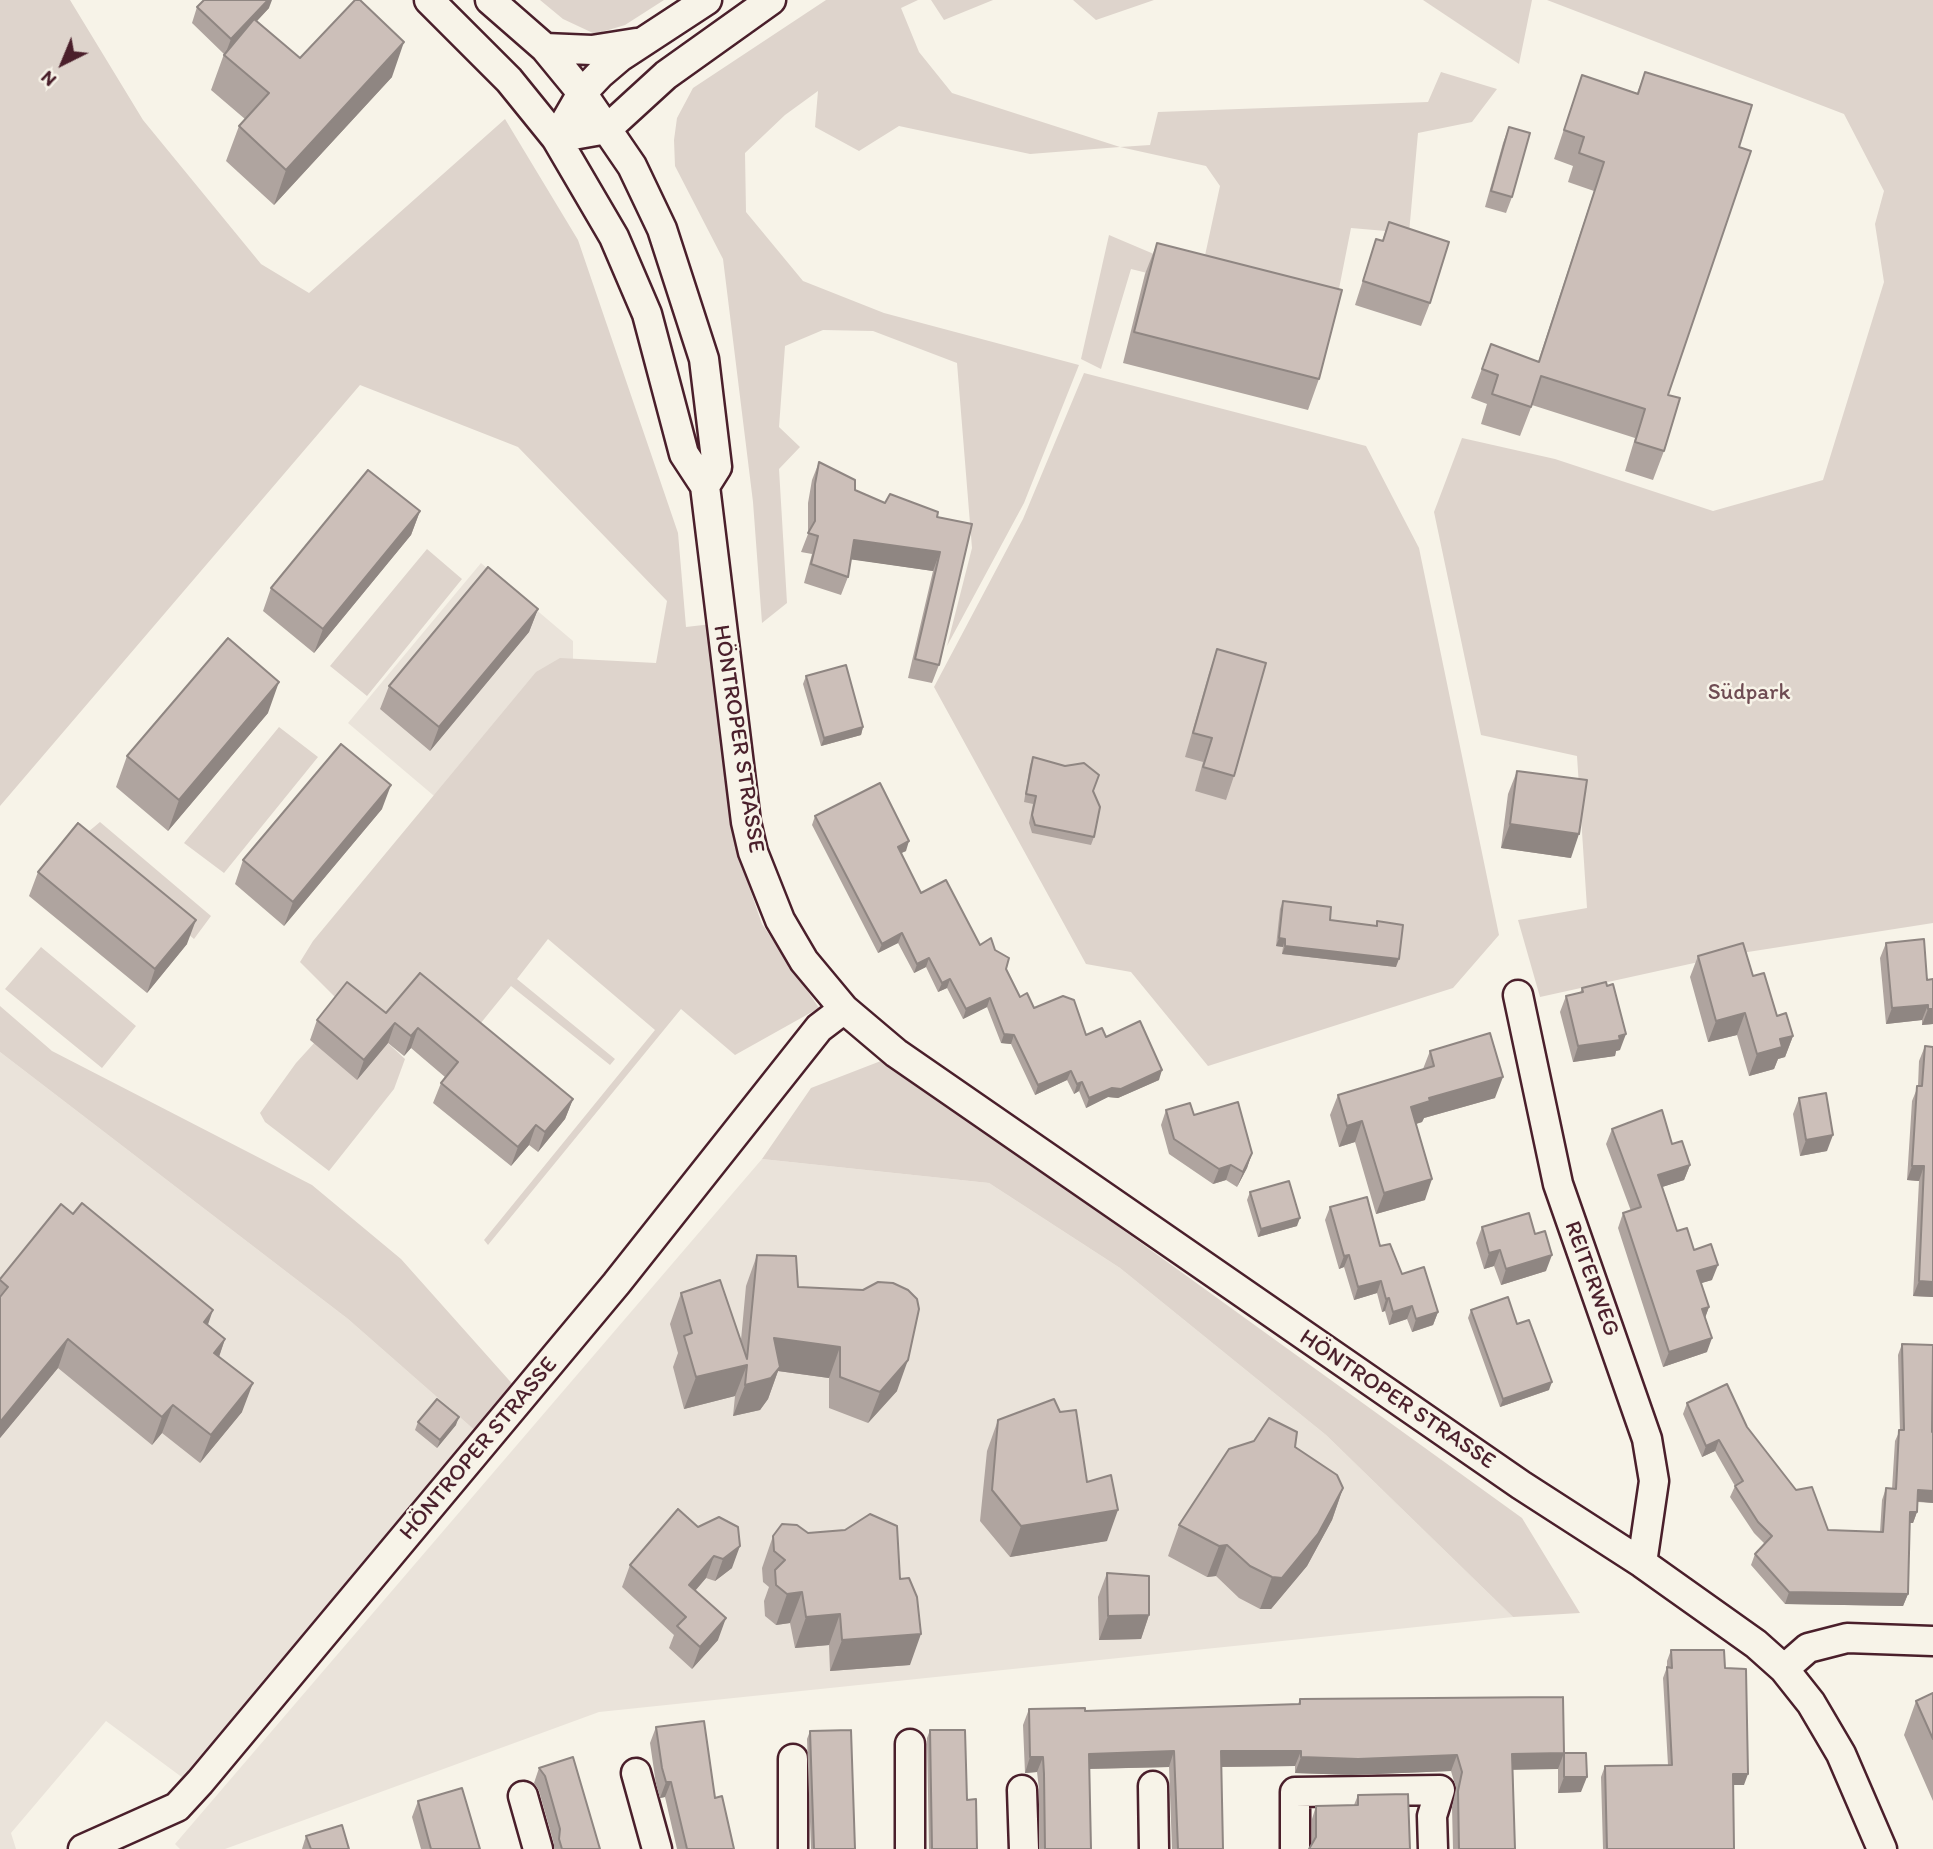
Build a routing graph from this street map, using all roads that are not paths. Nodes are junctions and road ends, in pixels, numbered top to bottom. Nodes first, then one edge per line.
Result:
1 (429, 0) edge
2 (490, 0) edge
3 (707, 0) edge
4 (771, 0) edge
5 (642, 41) junction
6 (545, 48) junction
7 (582, 93) junction
8 (607, 129) junction
9 (556, 138) junction
10 (705, 486) junction
11 (1518, 995) dead end
12 (844, 1009) junction
13 (1642, 1563) junction
14 (1933, 1641) edge
15 (1784, 1669) junction
16 (909, 1744) dead end
17 (793, 1759) dead end
18 (636, 1773) dead end
19 (1153, 1786) dead end
20 (1022, 1790) dead end
21 (523, 1796) dead end
22 (130, 1840) edge
23 (83, 1849) edge
24 (538, 1849) edge
25 (657, 1849) edge
26 (793, 1849) edge
27 (910, 1849) edge
28 (1024, 1849) edge
29 (1154, 1849) edge
30 (1295, 1849) edge
31 (1433, 1849) edge
32 (1882, 1849) edge

1 - 9 street, HÖNTROPER STRASSE
2 - 6 street, HÖNTROPER STRASSE
3 - 5 street
4 - 8 street
5 - 6 street
5 - 7 street
6 - 7 street, HÖNTROPER STRASSE
7 - 8 street, HÖNTROPER STRASSE
7 - 9 street
8 - 9 street
8 - 10 street, HÖNTROPER STRASSE
9 - 10 street, HÖNTROPER STRASSE
10 - 12 street, HÖNTROPER STRASSE
11 - 13 street, REITERWEG
12 - 13 street, HÖNTROPER STRASSE
12 - 22 street, HÖNTROPER STRASSE
13 - 15 street, HÖNTROPER STRASSE
14 - 15 street
15 - 32 street, HÖNTROPER STRASSE
16 - 27 street
17 - 26 street
18 - 25 street
19 - 29 street
20 - 28 street
21 - 24 street
22 - 23 street, HÖNTROPER STRASSE
30 - 31 street

